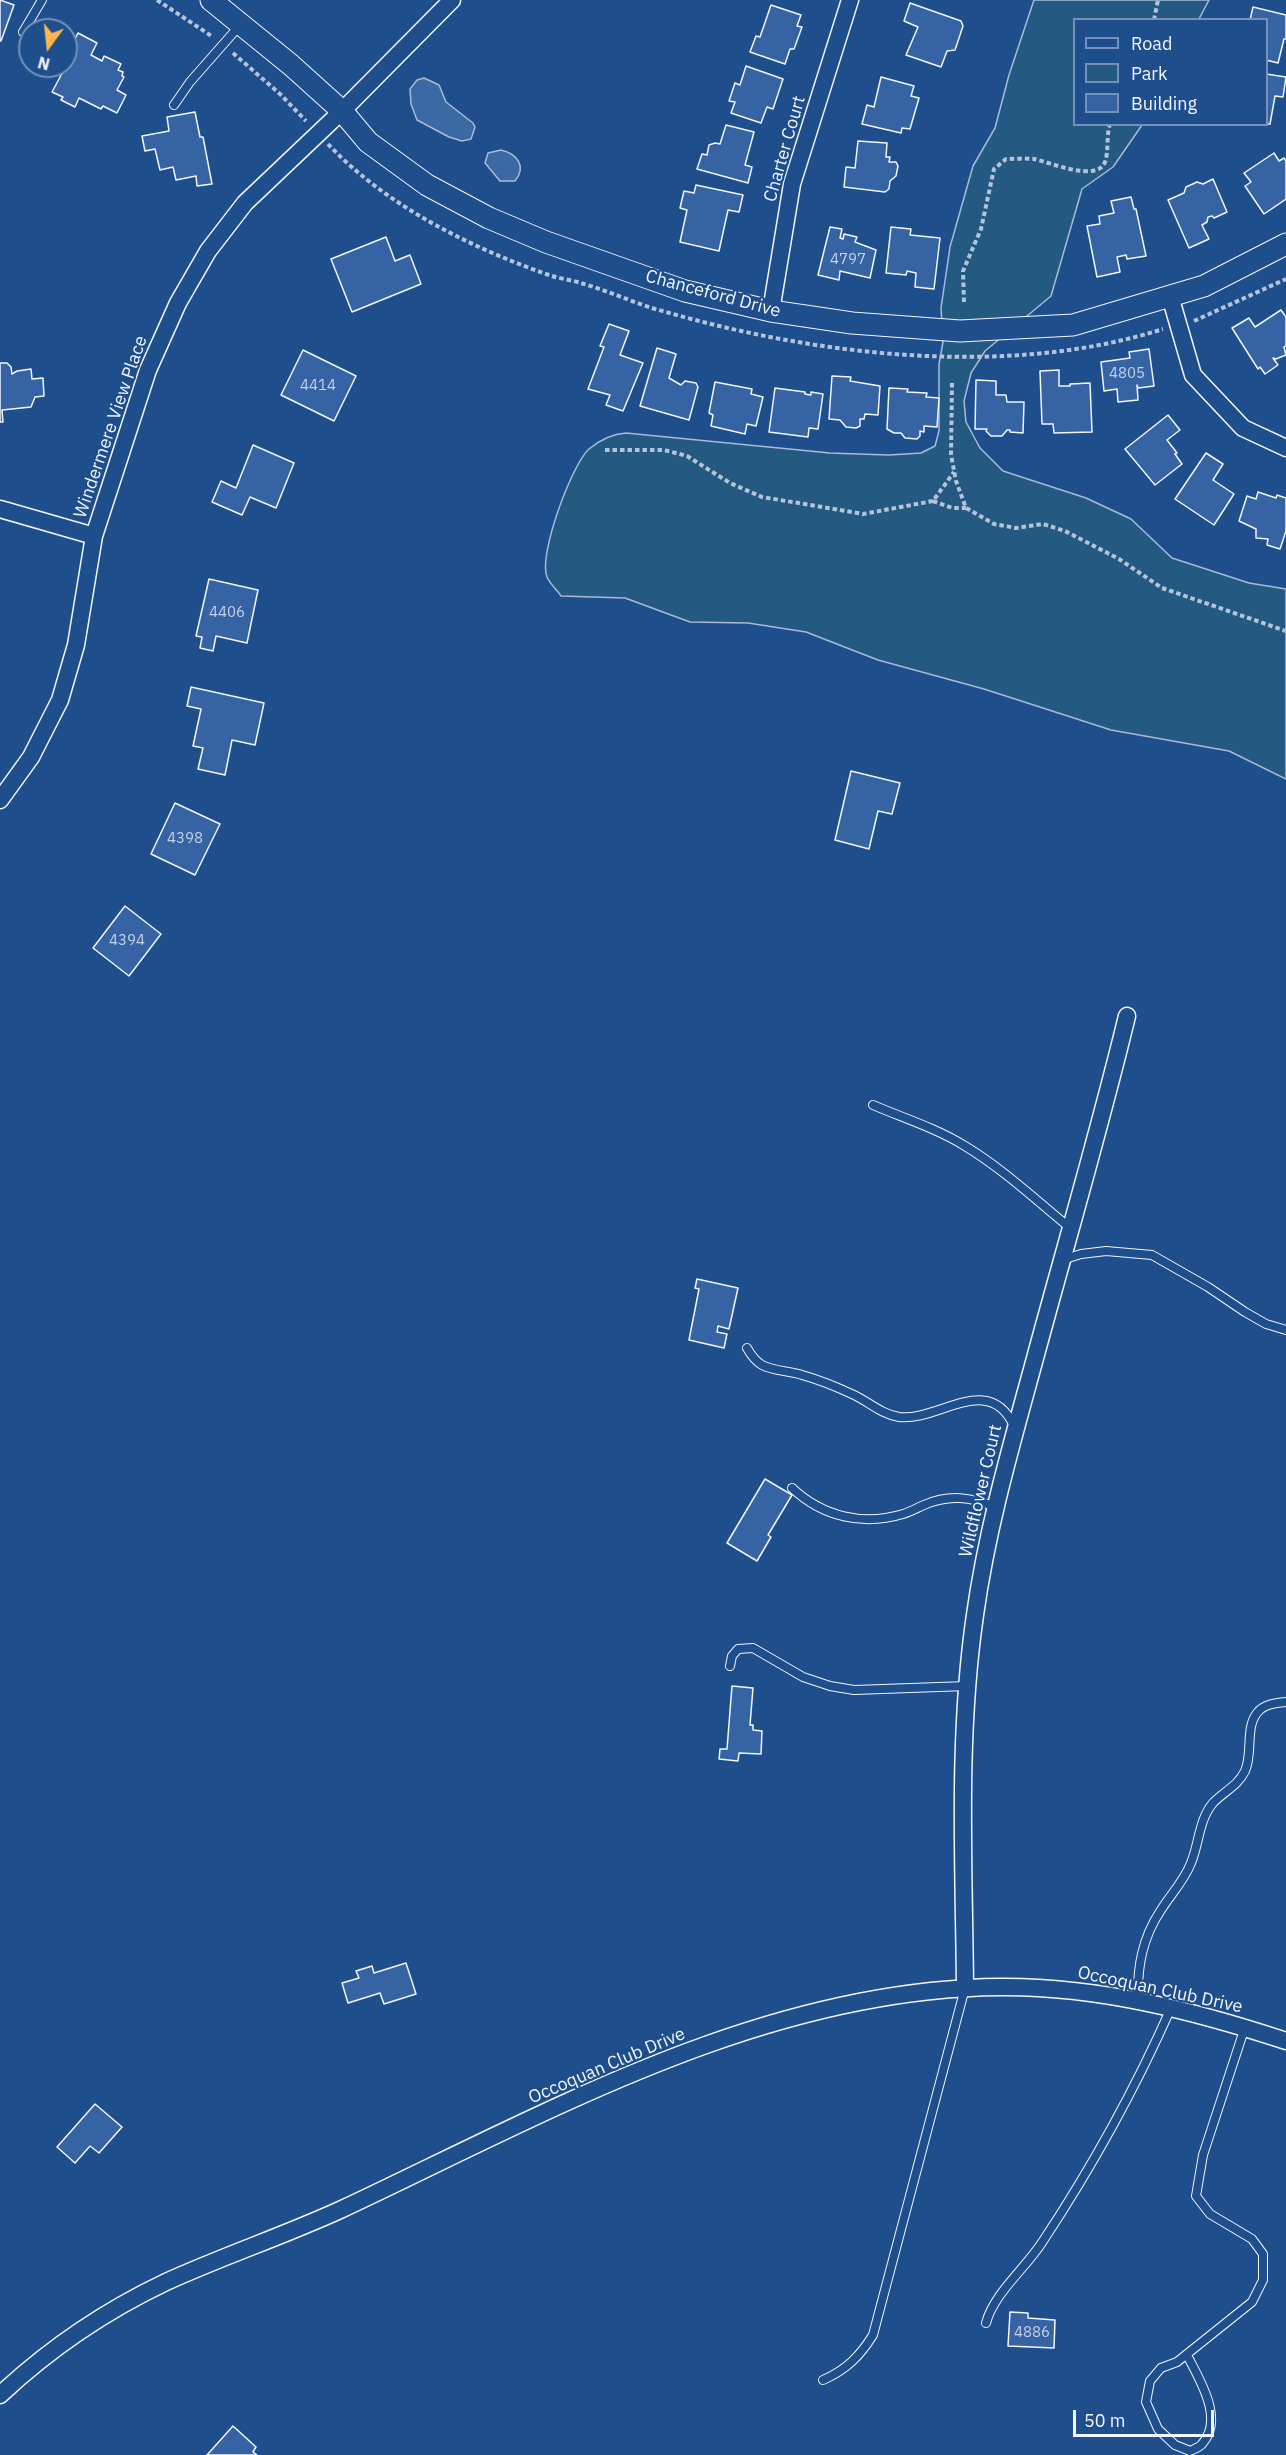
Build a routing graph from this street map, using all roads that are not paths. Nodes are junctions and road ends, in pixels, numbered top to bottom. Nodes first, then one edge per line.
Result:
1 (42, 0) edge
2 (211, 0) edge
3 (452, 0) edge
4 (850, 0) edge
5 (31, 18) edge
6 (240, 24) junction
7 (174, 105) dead end
8 (342, 111) junction
9 (1286, 244) edge
10 (1170, 296) junction
11 (771, 311) junction
12 (1286, 448) edge
13 (0, 509) edge
14 (94, 536) junction
15 (0, 800) edge
16 (1127, 1016) dead end
17 (873, 1105) dead end
18 (1070, 1228) junction
19 (1061, 1261) junction
20 (1286, 1330) edge
21 (747, 1348) dead end
22 (1015, 1429) junction
23 (792, 1488) dead end
24 (995, 1507) junction
25 (729, 1666) dead end
26 (967, 1686) junction
27 (1286, 1702) edge
28 (965, 1988) junction
29 (1138, 2001) junction
30 (1172, 2008) junction
31 (1245, 2027) junction
32 (1286, 2041) edge
33 (986, 2323) dead end
34 (1187, 2355) junction
35 (823, 2380) dead end
36 (0, 2395) edge

1 - 5 lane
2 - 6 street, Chanceford Drive
3 - 8 street, Windermere View Place
4 - 11 street, Charter Court
6 - 7 lane
6 - 8 street, Chanceford Drive
8 - 11 street, Chanceford Drive
8 - 14 street, Windermere View Place
9 - 10 street, Chanceford Drive
10 - 11 street, Chanceford Drive
10 - 12 street
13 - 14 street
14 - 15 street, Windermere View Place
16 - 18 street, Wildflower Court
17 - 18 lane
18 - 19 street, Wildflower Court
19 - 20 lane
19 - 22 street, Wildflower Court
21 - 22 lane
22 - 24 street, Wildflower Court
23 - 24 lane
24 - 26 street, Wildflower Court
25 - 26 lane
26 - 28 street, Wildflower Court
27 - 29 lane
28 - 29 street, Occoquan Club Drive
28 - 35 lane
28 - 36 street, Occoquan Club Drive
29 - 30 street, Occoquan Club Drive
30 - 31 street, Occoquan Club Drive
30 - 33 lane
31 - 32 street, Occoquan Club Drive
31 - 34 lane
34 - 34 lane

